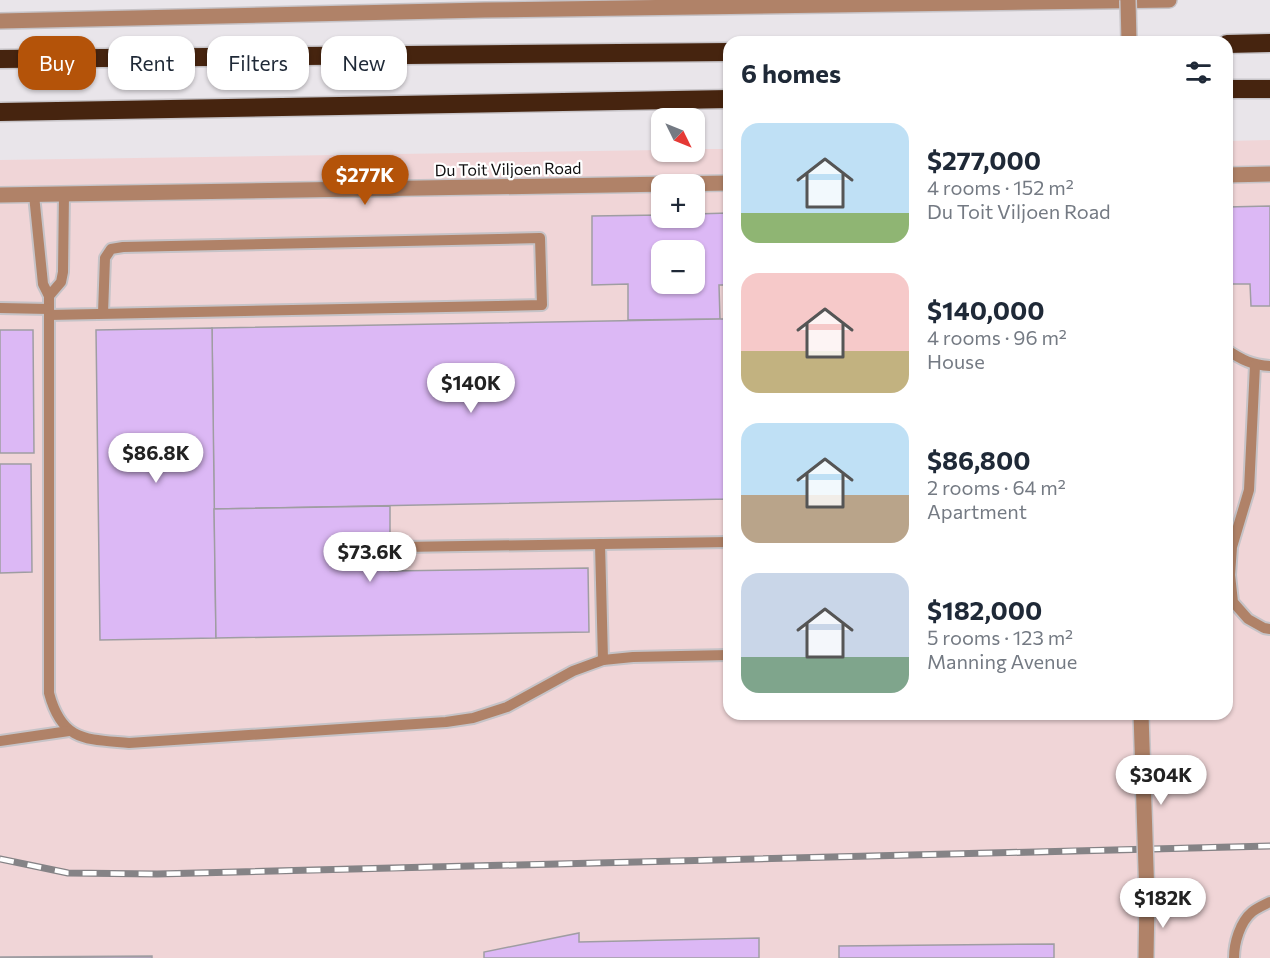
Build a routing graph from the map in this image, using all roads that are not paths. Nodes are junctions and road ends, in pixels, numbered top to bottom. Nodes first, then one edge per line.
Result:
1 (1128, 0) edge
2 (1164, 0) edge
3 (1169, 0) edge
4 (485, 5) edge
5 (0, 21) edge
6 (1129, 36) edge
7 (1270, 43) edge
8 (1233, 44) edge
9 (723, 52) edge
10 (0, 59) edge
11 (1233, 89) edge
12 (1270, 89) edge
13 (723, 99) edge
14 (0, 112) edge
15 (1270, 174) edge
16 (1233, 175) edge
17 (723, 183) edge
18 (64, 194) junction
19 (0, 195) edge
20 (34, 195) junction
21 (49, 296) junction
22 (0, 308) edge
23 (49, 312) junction
24 (103, 313) junction
25 (1233, 354) edge
26 (1255, 365) junction
27 (1270, 366) edge
28 (723, 542) edge
29 (600, 544) junction
30 (1233, 544) edge
31 (402, 547) dead end
32 (1233, 602) edge
33 (1270, 629) edge
34 (723, 655) edge
35 (603, 660) junction
36 (1141, 720) edge
37 (69, 731) junction
38 (0, 741) edge
39 (1270, 902) edge
40 (1146, 958) edge
41 (1233, 958) edge

1 - 6 street, bridge
2 - 3 street
2 - 4 street
4 - 5 street
7 - 8 highway
9 - 10 highway
11 - 12 highway
13 - 14 highway
15 - 16 street
17 - 18 street, Du Toit Viljoen Road
18 - 20 street, Du Toit Viljoen Road
18 - 21 lane
19 - 20 street, Du Toit Viljoen Road
20 - 21 lane
21 - 23 lane
22 - 23 lane
23 - 24 lane
23 - 37 lane
24 - 24 lane
25 - 26 lane
26 - 27 lane
26 - 30 lane
28 - 29 lane
29 - 31 lane
29 - 35 lane
32 - 33 lane
34 - 35 lane
35 - 37 lane
36 - 40 street, bridge
37 - 38 lane
39 - 41 lane

